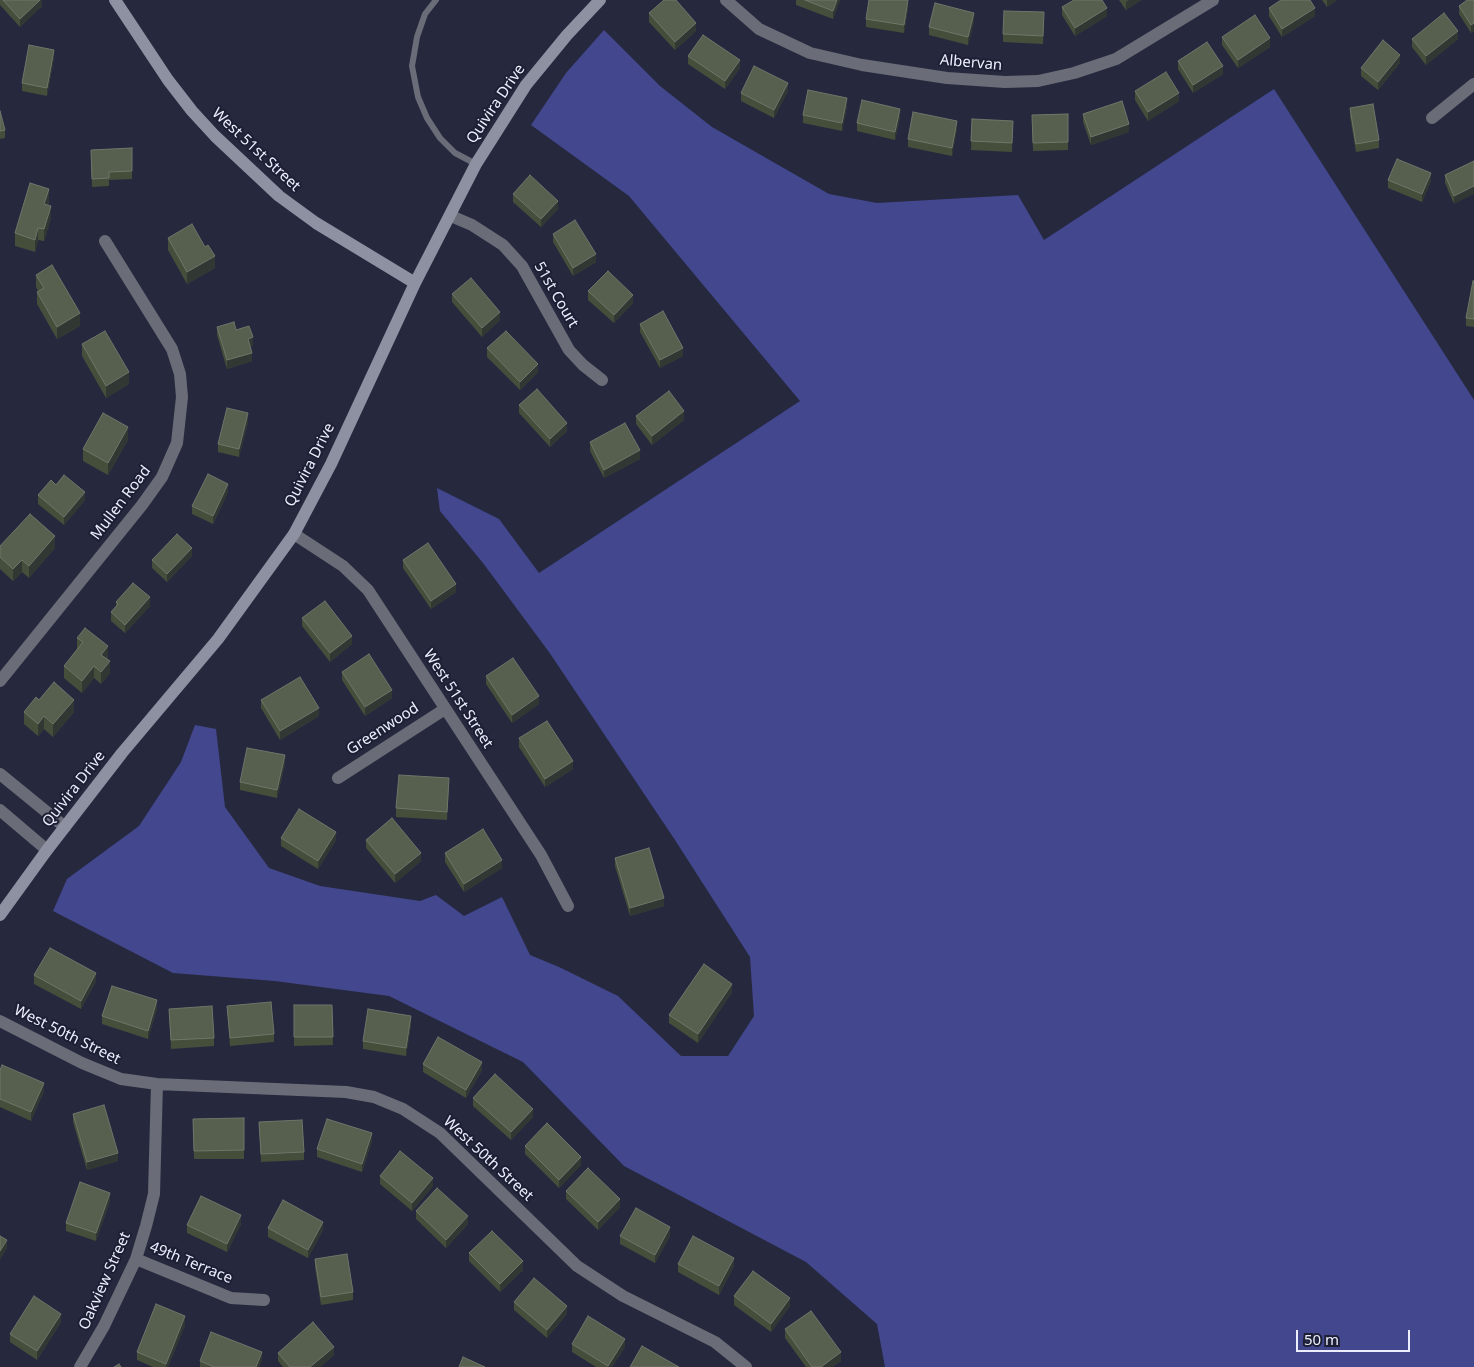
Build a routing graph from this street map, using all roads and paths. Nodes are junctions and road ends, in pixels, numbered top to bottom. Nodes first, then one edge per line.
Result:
1 (115, 0) edge
2 (436, 0) edge
3 (600, 0) edge
4 (726, 0) edge
5 (1213, 0) edge
6 (1474, 84) edge
7 (1432, 118) dead end
8 (476, 164) junction
9 (451, 216) junction
10 (105, 241) dead end
11 (415, 283) junction
12 (602, 380) dead end
13 (294, 534) junction
14 (0, 681) edge
15 (445, 709) junction
16 (0, 774) edge
17 (338, 778) dead end
18 (0, 810) edge
19 (64, 827) junction
20 (47, 850) junction
21 (568, 906) dead end
22 (0, 915) edge
23 (0, 1021) edge
24 (157, 1084) junction
25 (136, 1258) junction
26 (264, 1300) dead end
27 (80, 1367) edge
28 (746, 1367) edge

1 - 11 main road, West 51st Street
2 - 8 lane
3 - 8 main road, Quivira Drive
4 - 5 street, Albervan
6 - 7 street
8 - 9 main road, Quivira Drive
9 - 11 main road, Quivira Drive
9 - 12 street, 51st Court
10 - 14 street, Mullen Road
11 - 13 main road, Quivira Drive
13 - 15 street, West 51st Street
13 - 19 main road, Quivira Drive
15 - 17 street, Greenwood
15 - 21 street, West 51st Street
16 - 19 street
18 - 20 street
19 - 20 main road, Quivira Drive
20 - 22 main road, Quivira Drive
23 - 24 street, West 50th Street
24 - 25 street, Oakview Street
24 - 28 street, West 50th Street
25 - 26 street, 49th Terrace
25 - 27 street, Oakview Street

